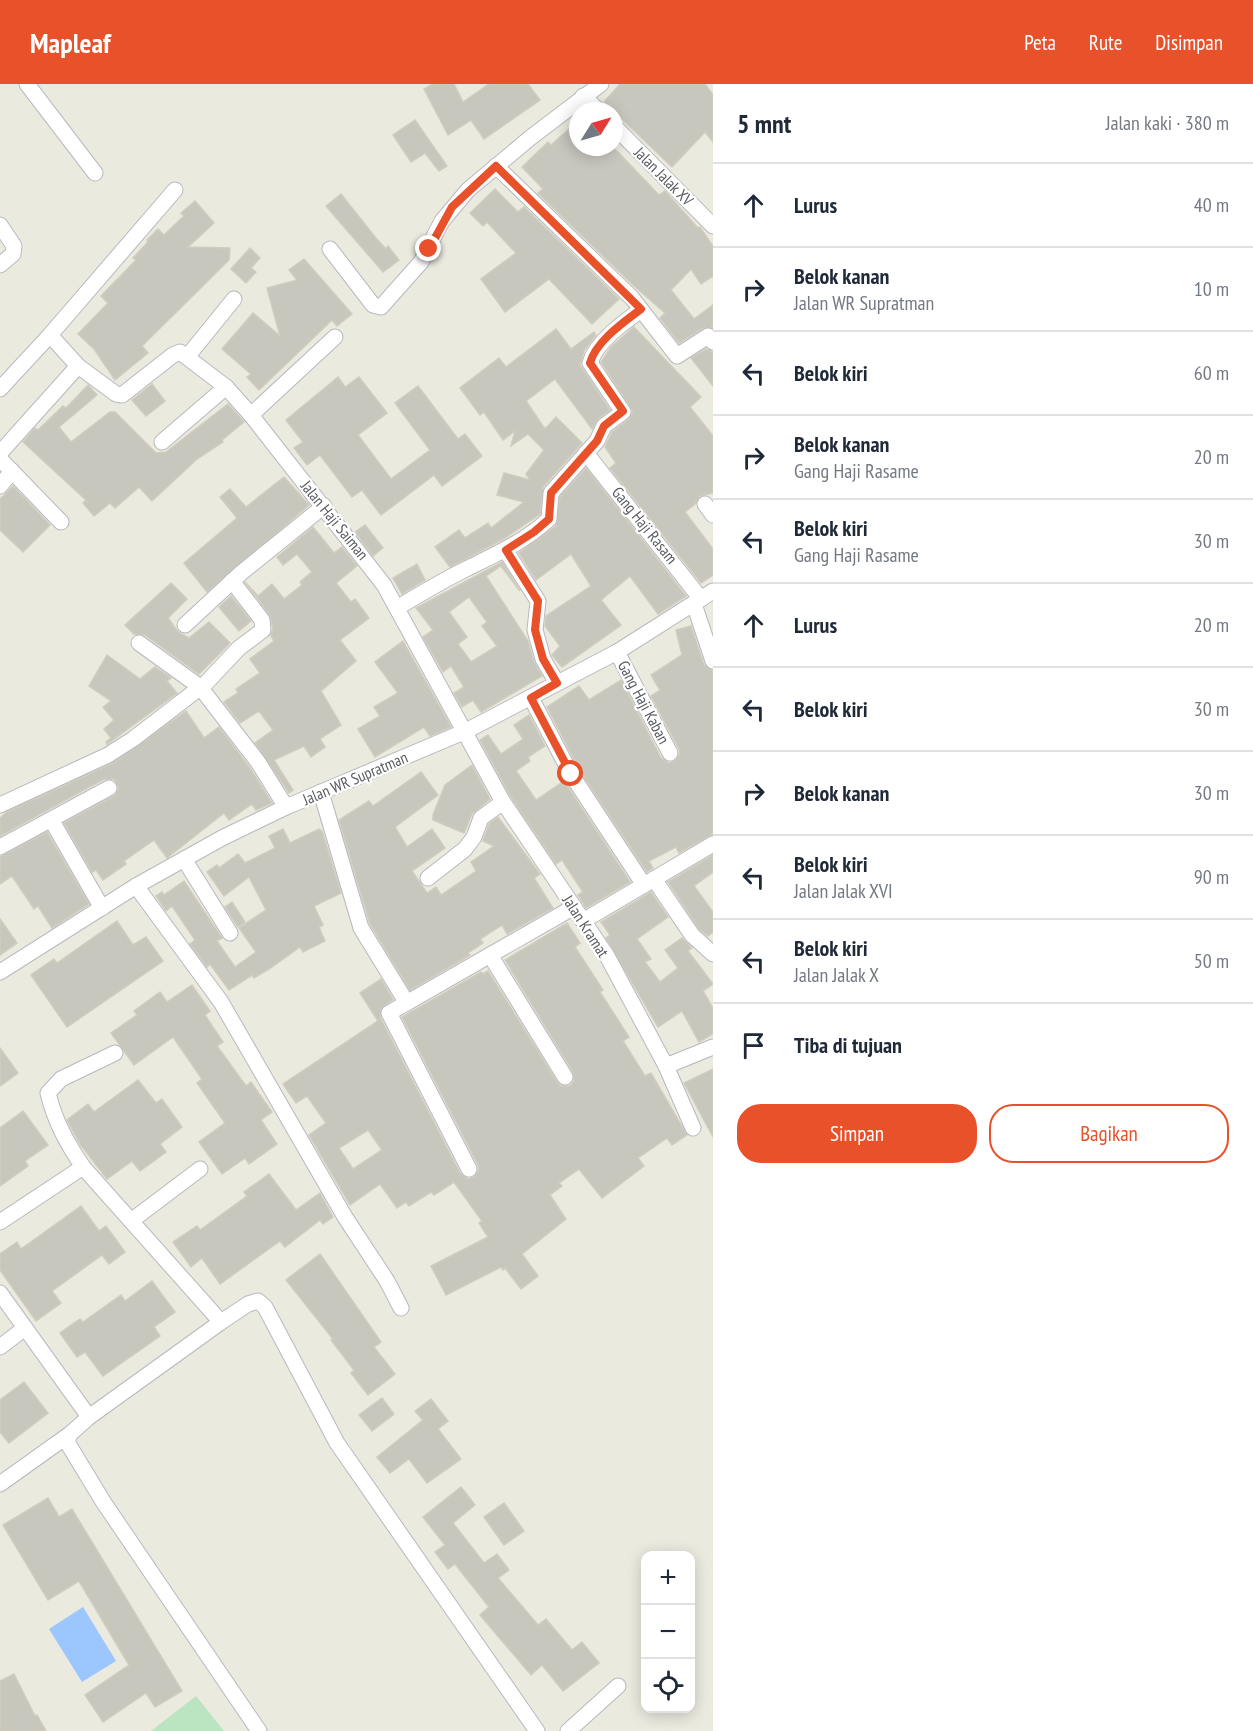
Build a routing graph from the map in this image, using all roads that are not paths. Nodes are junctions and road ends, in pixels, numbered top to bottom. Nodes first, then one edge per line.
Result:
1 (27, 84) edge
2 (601, 84) edge
3 (583, 96) junction
4 (589, 102) edge
5 (623, 135) edge
6 (496, 166) junction
7 (95, 173) dead end
8 (175, 190) dead end
9 (0, 225) edge
10 (713, 226) edge
11 (330, 249) dead end
12 (0, 265) edge
13 (234, 299) dead end
14 (641, 309) junction
15 (50, 335) junction
16 (335, 337) dead end
17 (713, 342) edge
18 (187, 357) junction
19 (78, 366) junction
20 (226, 387) junction
21 (0, 389) edge
22 (251, 415) junction
23 (162, 442) dead end
24 (0, 453) edge
25 (586, 453) junction
26 (0, 459) edge
27 (12, 471) junction
28 (0, 486) edge
29 (324, 506) junction
30 (61, 522) dead end
31 (506, 550) junction
32 (232, 581) junction
33 (703, 598) edge
34 (397, 608) junction
35 (185, 625) dead end
36 (139, 643) dead end
37 (617, 652) junction
38 (713, 661) edge
39 (557, 683) junction
40 (200, 687) junction
41 (531, 698) junction
42 (466, 731) junction
43 (670, 753) dead end
44 (109, 788) dead end
45 (321, 792) junction
46 (503, 802) junction
47 (0, 805) edge
48 (286, 807) junction
49 (52, 821) junction
50 (713, 844) edge
51 (0, 847) edge
52 (184, 859) junction
53 (428, 878) dead end
54 (649, 882) junction
55 (136, 886) junction
56 (574, 907) junction
57 (102, 908) junction
58 (583, 921) junction
59 (230, 933) dead end
60 (713, 954) edge
61 (490, 955) junction
62 (0, 972) edge
63 (407, 1003) junction
64 (713, 1047) edge
65 (115, 1053) dead end
66 (666, 1066) junction
67 (566, 1077) dead end
68 (693, 1128) dead end
69 (83, 1167) junction
70 (200, 1169) dead end
71 (469, 1169) dead end
72 (131, 1221) junction
73 (0, 1222) edge
74 (0, 1293) edge
75 (401, 1308) dead end
76 (221, 1322) junction
77 (25, 1328) junction
78 (0, 1347) edge
79 (88, 1417) junction
80 (70, 1434) junction
81 (0, 1484) edge
82 (618, 1686) dead end
83 (259, 1731) edge
84 (537, 1731) edge
85 (568, 1731) edge

1 - 7 street
2 - 3 street
3 - 4 street
3 - 6 street
5 - 10 street, Jalan Jalak XV
6 - 11 street
6 - 14 street
8 - 15 street
9 - 12 street
13 - 18 street
14 - 17 street
14 - 25 street
15 - 19 street
15 - 21 street
16 - 22 street
18 - 19 street
18 - 20 street, Jalan Haji Saiman
19 - 24 street
20 - 22 street, Jalan Haji Saiman
20 - 23 street
22 - 29 street, Jalan Haji Saiman
25 - 31 street
25 - 33 street, Gang Haji Rasam
26 - 27 street
27 - 28 street
27 - 30 street
29 - 32 street
29 - 34 street, Jalan Haji Saiman
31 - 34 street
31 - 39 street
32 - 35 street
32 - 40 street
33 - 37 street, Jalan WR Supratman
33 - 38 street, Gang Haji Rasam
34 - 42 street, Jalan Haji Saiman
36 - 40 street
37 - 39 street, Jalan WR Supratman
37 - 43 street, Gang Haji Kaban
39 - 41 street, Jalan WR Supratman
40 - 47 street
40 - 48 street
41 - 42 street, Jalan WR Supratman
41 - 54 street
42 - 45 street, Jalan WR Supratman
42 - 46 street, Jalan Kramat
44 - 49 street
45 - 48 street, Jalan WR Supratman
45 - 63 street
46 - 53 street
46 - 56 street, Jalan Kramat
48 - 52 street, Jalan WR Supratman
49 - 51 street
49 - 57 street
50 - 54 street
52 - 55 street, Jalan WR Supratman
52 - 59 street
54 - 58 street
54 - 60 street
55 - 57 street, Jalan WR Supratman
55 - 75 street
56 - 58 street, Jalan Kramat
56 - 61 street
57 - 62 street, Jalan WR Supratman
58 - 66 street, Jalan Kramat
61 - 63 street
61 - 67 street
63 - 71 street
64 - 66 street
65 - 69 street
66 - 68 street, Jalan Kramat
69 - 72 street
69 - 73 street
70 - 72 street
72 - 76 street
74 - 77 street
76 - 79 street
76 - 84 street
77 - 78 street
77 - 79 street
79 - 80 street
80 - 81 street
80 - 83 street
82 - 85 street

